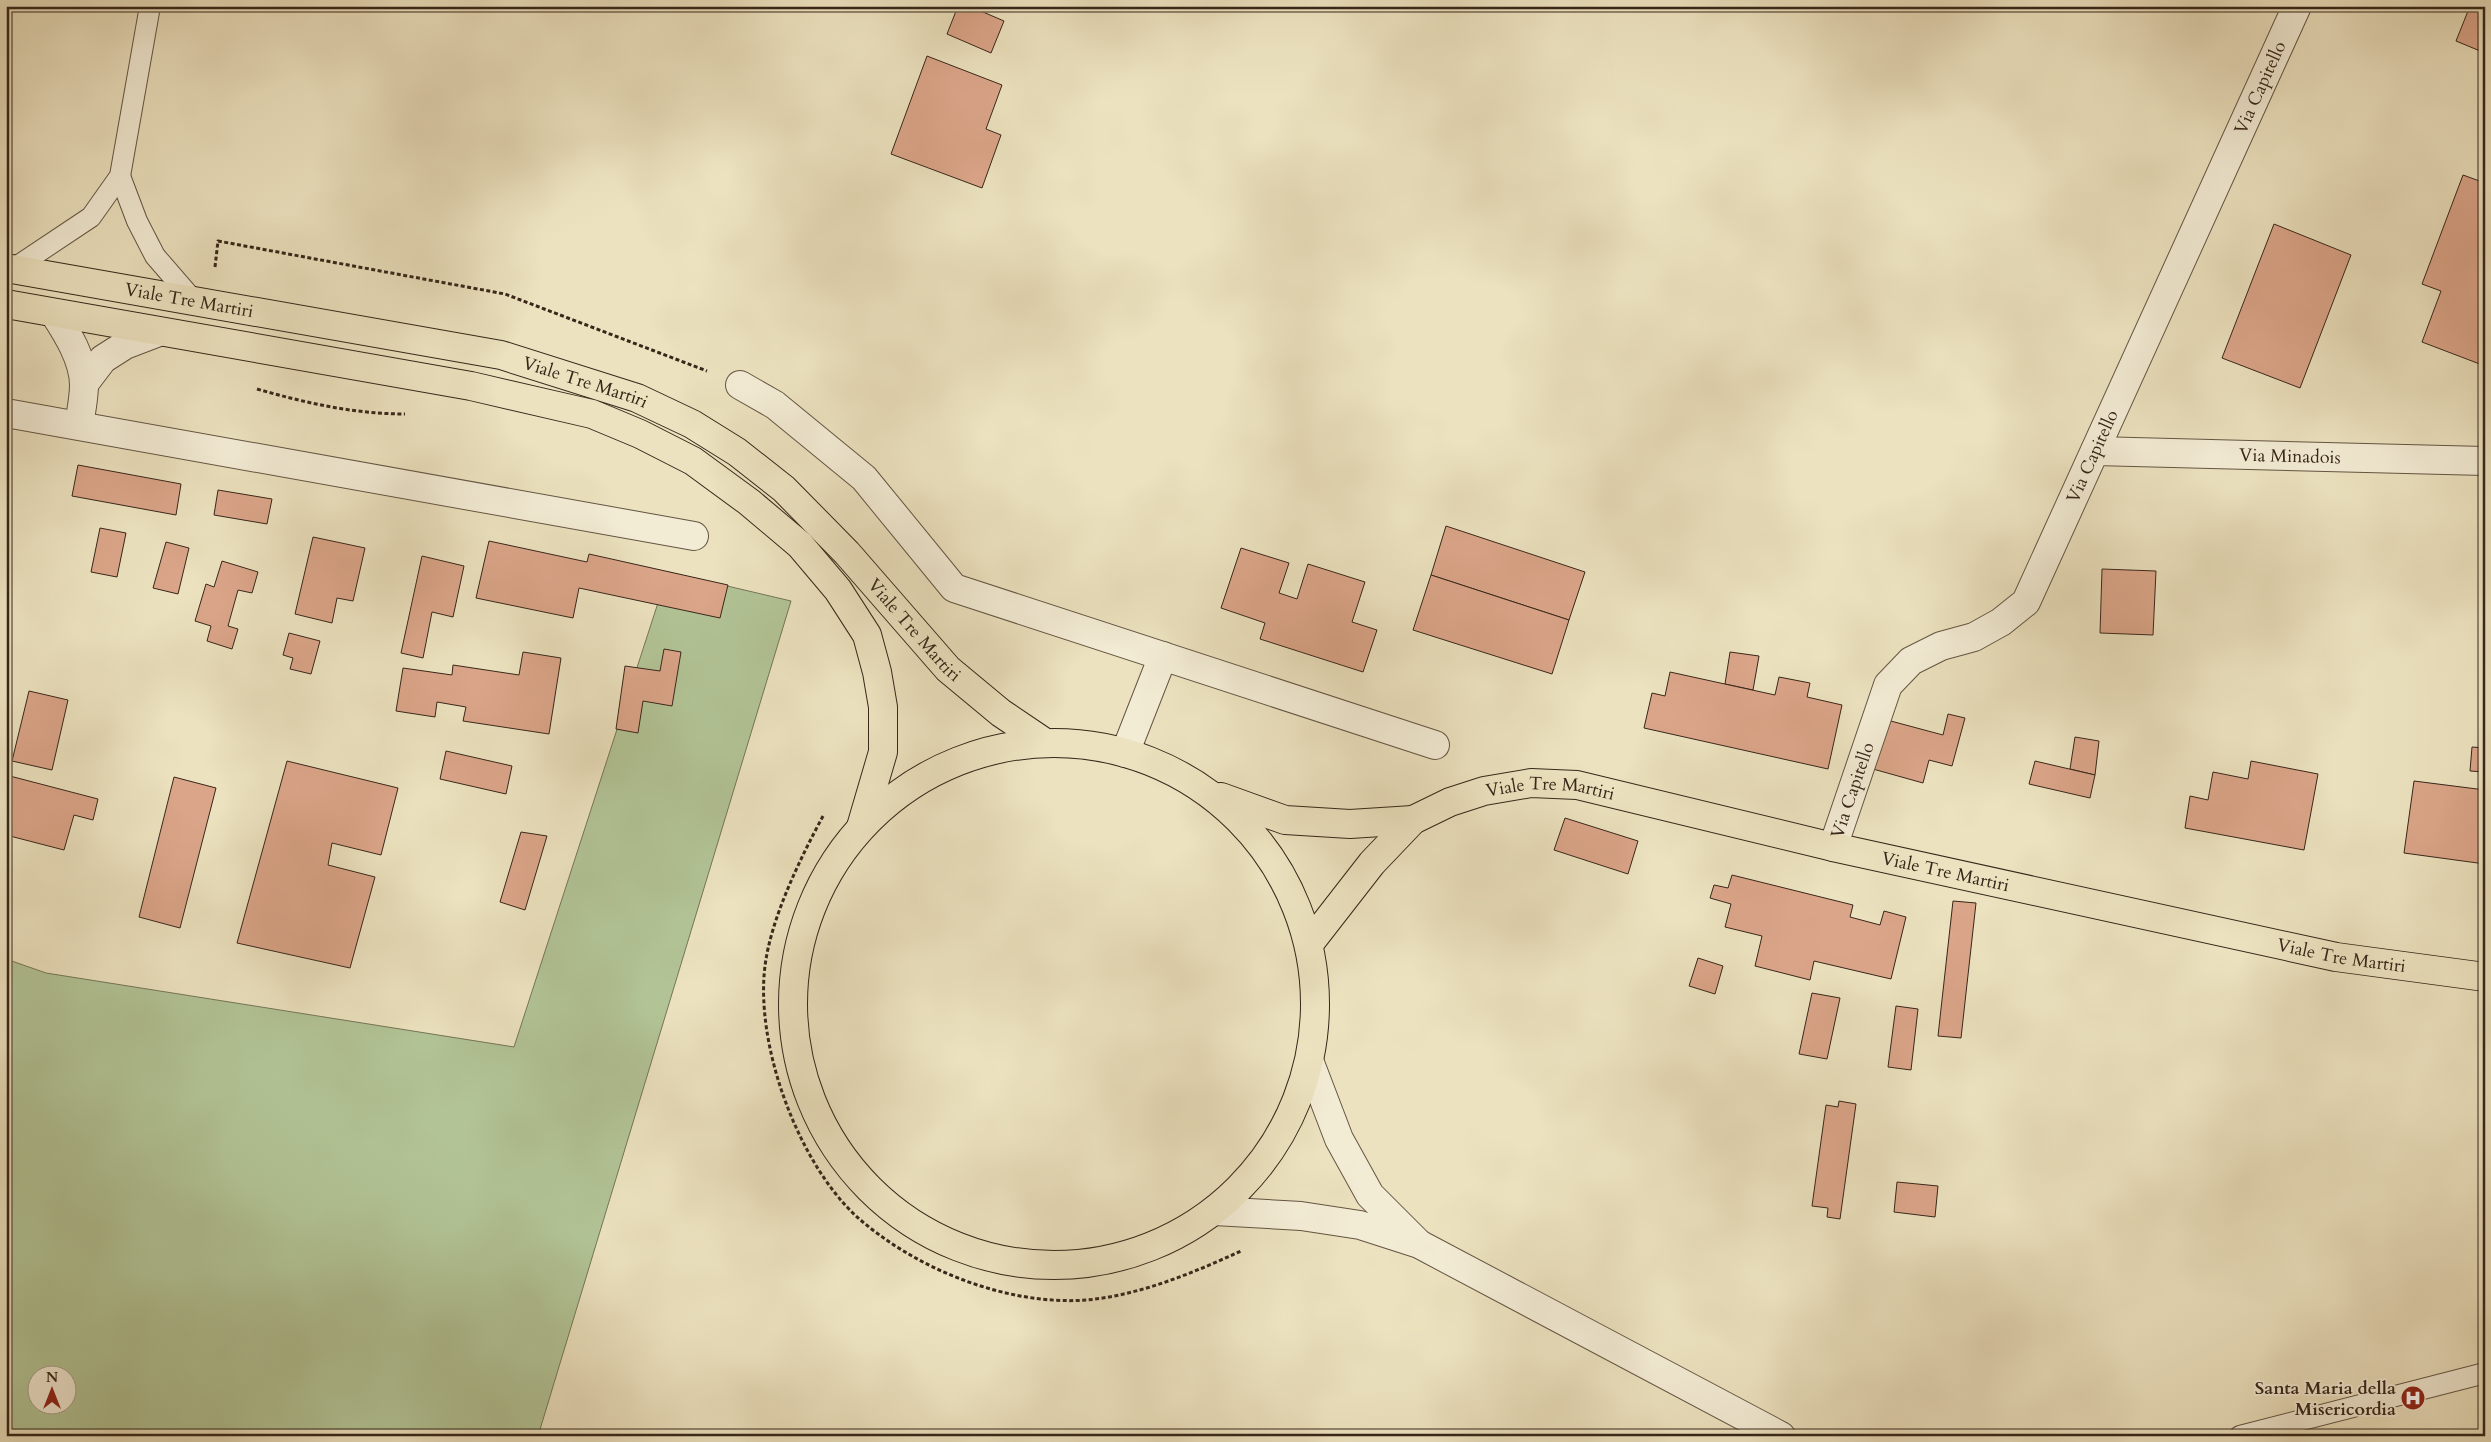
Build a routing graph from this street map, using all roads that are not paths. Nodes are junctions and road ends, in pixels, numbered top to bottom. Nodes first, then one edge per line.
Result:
1 (150, 6) edge
2 (2297, 6) edge
3 (120, 176) junction
4 (10, 268) edge
5 (194, 301) junction
6 (7, 304) edge
7 (54, 312) junction
8 (159, 332) junction
9 (84, 384) junction
10 (740, 385) road end
11 (6, 413) edge
12 (79, 425) junction
13 (2095, 451) junction
14 (2485, 461) edge
15 (694, 536) dead end
16 (1163, 656) junction
17 (1044, 742) junction
18 (1436, 745) dead end
19 (1125, 752) junction
20 (1209, 793) junction
21 (1413, 820) junction
22 (861, 827) junction
23 (1833, 847) junction
24 (1309, 944) junction
25 (2485, 978) edge
26 (1310, 1063) junction
27 (1214, 1211) junction
28 (1420, 1244) junction
29 (2485, 1373) edge
30 (1781, 1436) edge
31 (2240, 1436) edge

1 - 3 lane
2 - 13 street, Via Capitello
3 - 4 lane
3 - 5 lane
4 - 5 main road, Viale Tre Martiri
5 - 17 main road, Viale Tre Martiri
6 - 7 main road, Viale Tre Martiri
7 - 8 main road, Viale Tre Martiri
7 - 9 street
8 - 9 street, Viale Tre Martiri
8 - 22 main road, Viale Tre Martiri
9 - 12 street
10 - 16 street
11 - 12 street
12 - 15 street
13 - 14 street, Via Minadois
13 - 23 street, Via Capitello
16 - 18 street
16 - 19 street
17 - 19 main road
17 - 22 main road
19 - 20 main road
20 - 21 main road, Viale Tre Martiri
20 - 24 main road
21 - 23 main road, Viale Tre Martiri
21 - 24 main road, Viale Tre Martiri
22 - 27 main road
23 - 25 main road, Viale Tre Martiri
24 - 26 main road
26 - 27 main road
26 - 28 street
27 - 28 street
28 - 30 street
29 - 31 lane

